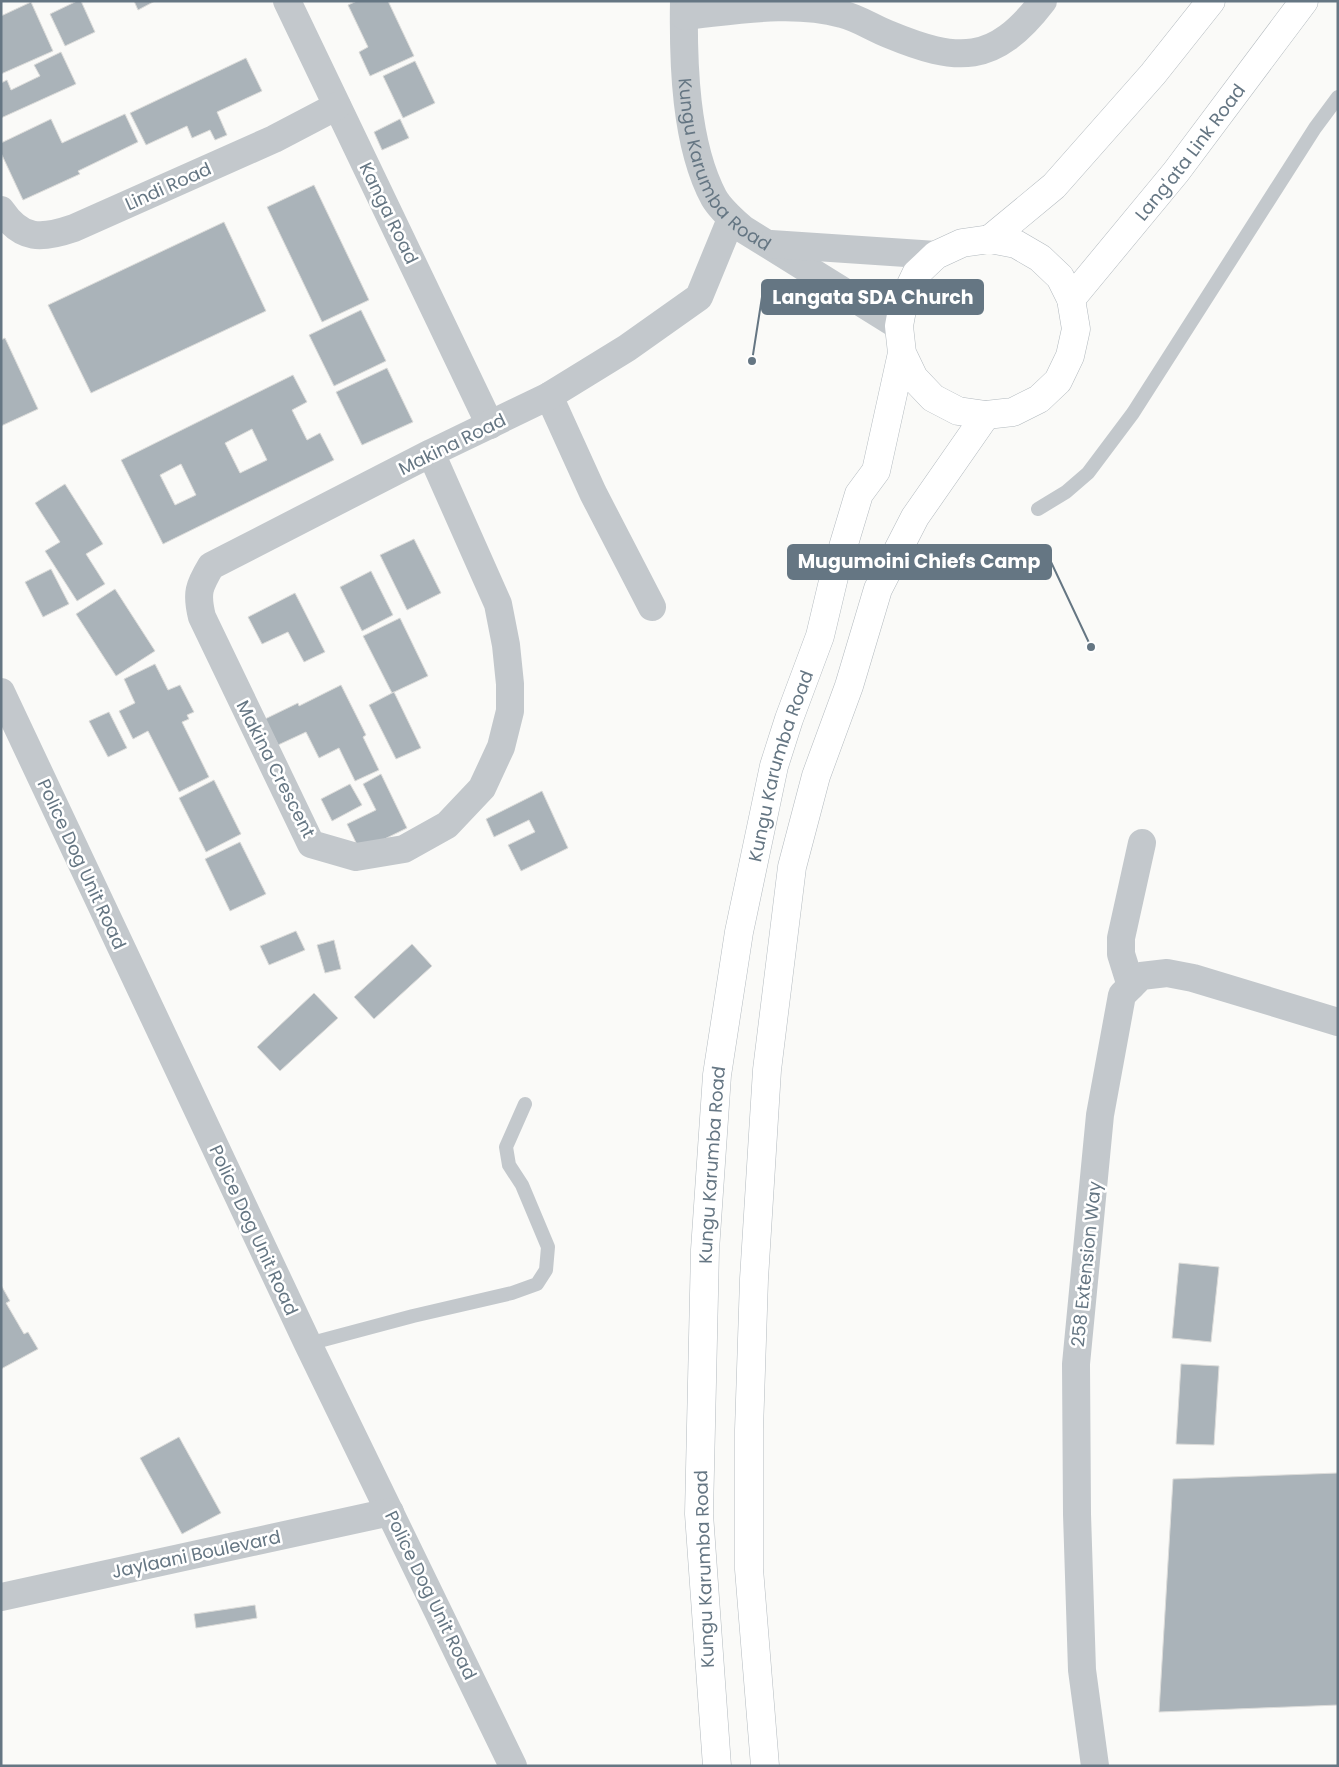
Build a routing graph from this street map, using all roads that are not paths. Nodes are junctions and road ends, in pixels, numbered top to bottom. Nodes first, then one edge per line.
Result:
1 (287, 1) edge
2 (1043, 1) edge
3 (1211, 1) edge
4 (1304, 1) edge
5 (684, 9) edge
6 (1338, 97) edge
7 (337, 106) junction
8 (1, 210) edge
9 (731, 219) junction
10 (990, 239) junction
11 (767, 243) junction
12 (936, 255) junction
13 (1071, 299) junction
14 (898, 326) junction
15 (902, 353) junction
16 (549, 396) junction
17 (986, 415) junction
18 (490, 425) junction
19 (431, 453) junction
20 (1038, 509) dead end
21 (652, 608) dead end
22 (223, 660) joint
23 (1, 692) edge
24 (1142, 843) dead end
25 (1132, 986) junction
26 (1338, 1022) edge
27 (524, 1104) dead end
28 (308, 1344) junction
29 (390, 1512) junction
30 (1, 1597) edge
31 (513, 1766) edge
32 (717, 1766) edge
33 (765, 1766) edge
34 (1095, 1766) edge

1 - 7 street, Kanga Road
2 - 5 street
3 - 10 main road
4 - 13 main road, Lang'ata Link Road
5 - 9 street, Kungu Karumba Road
6 - 20 lane
7 - 8 street, Lindi Road
7 - 18 street, Kanga Road
9 - 11 street, Kungu Karumba Road
9 - 16 street, Makina Road
10 - 12 main road
10 - 13 main road
11 - 12 street, Kungu Karumba Road
11 - 14 street
12 - 14 main road
13 - 17 main road
14 - 15 main road
15 - 17 main road
15 - 32 main road, Kungu Karumba Road
16 - 18 street, Makina Road
16 - 21 street
17 - 33 main road
18 - 19 street, Makina Road
19 - 22 street, Makina Road
19 - 22 street, Makina Crescent
23 - 28 street, Police Dog Unit Road
24 - 25 street
25 - 26 street
25 - 34 street, 258 Extension Way
27 - 28 lane
28 - 29 street, Police Dog Unit Road
29 - 30 street, Jaylaani Boulevard
29 - 31 street, Police Dog Unit Road

